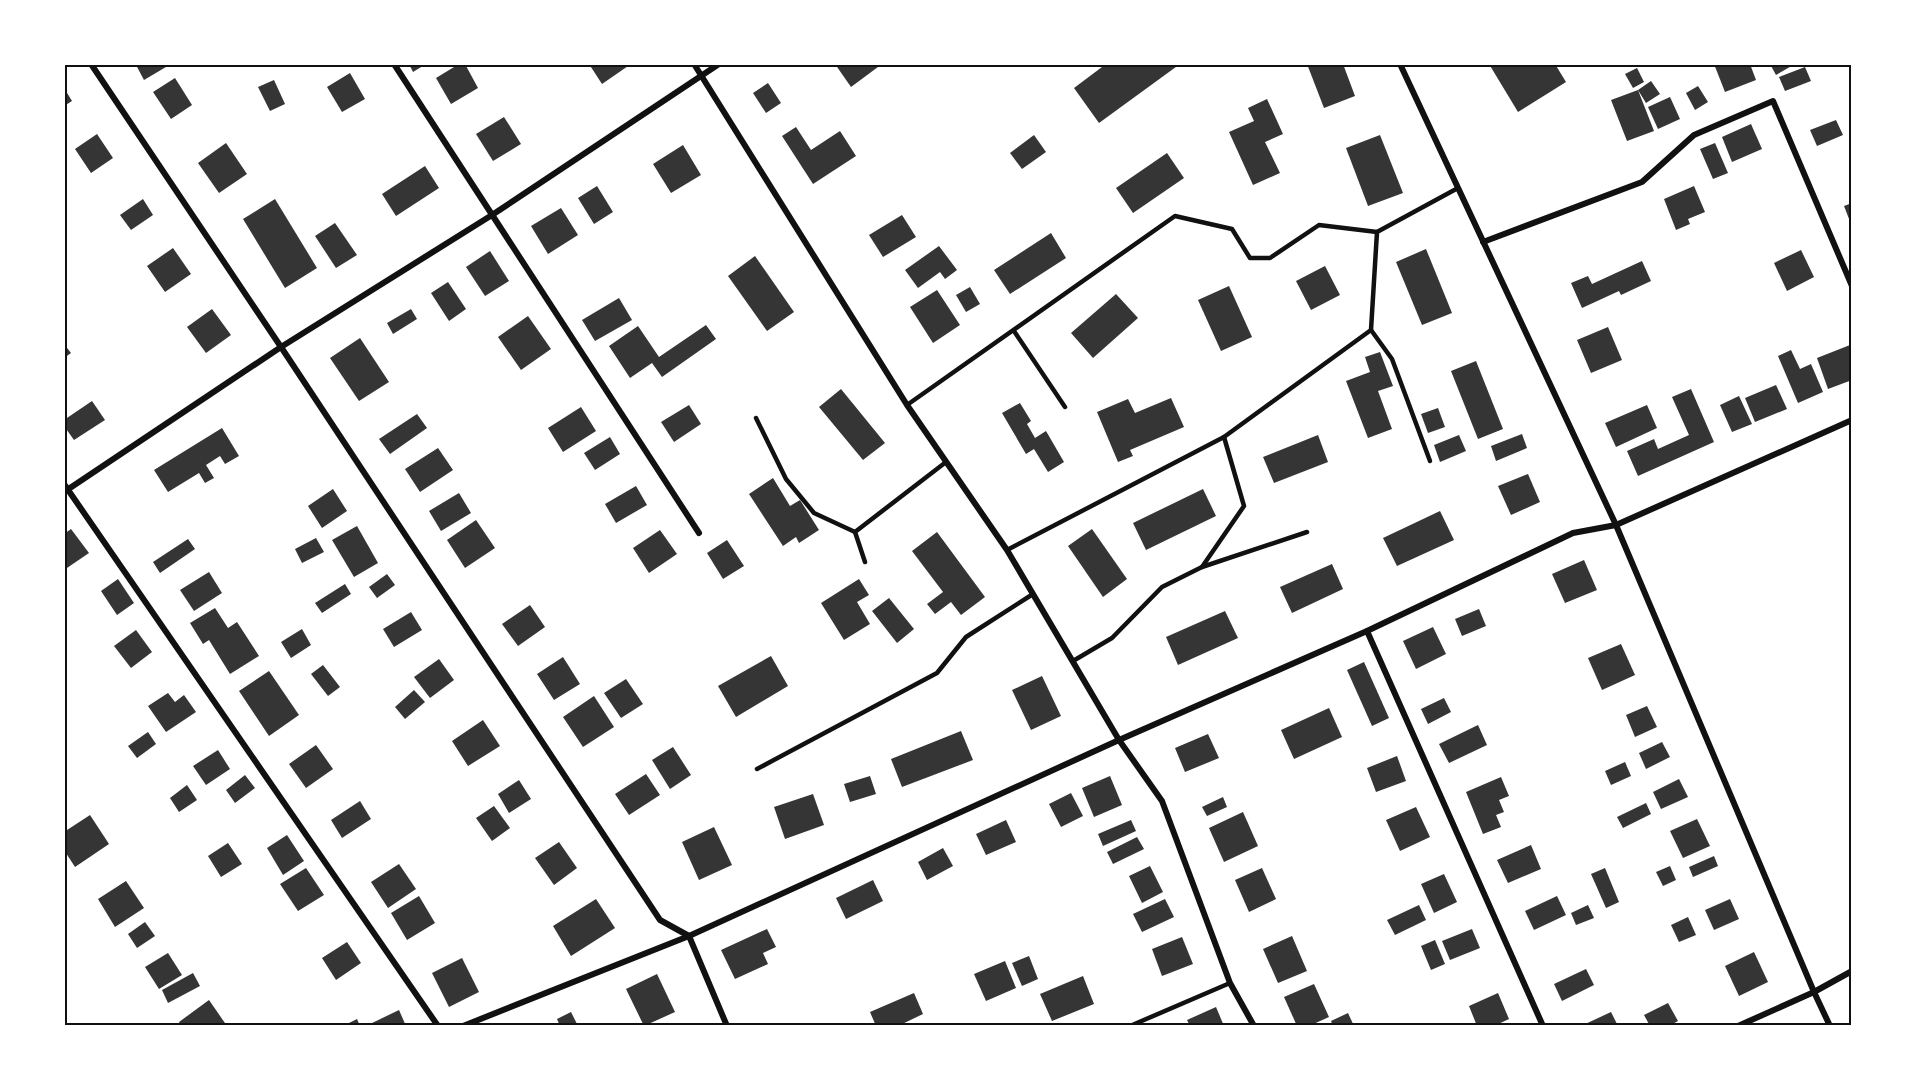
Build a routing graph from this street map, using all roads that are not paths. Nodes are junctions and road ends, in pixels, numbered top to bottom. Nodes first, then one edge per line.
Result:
1 (91, 64) edge
2 (394, 64) edge
3 (694, 64) edge
4 (719, 64) edge
5 (1400, 64) edge
6 (702, 76) junction
7 (1458, 188) junction
8 (492, 215) junction
9 (1377, 232) junction
10 (1483, 242) junction
11 (1851, 286) edge
12 (1371, 330) junction
13 (1014, 331) junction
14 (281, 347) junction
15 (907, 405) junction
16 (1065, 407) dead end
17 (756, 418) dead end
18 (1851, 420) edge
19 (1224, 437) junction
20 (1430, 460) dead end
21 (946, 462) junction
22 (66, 489) edge
23 (1616, 525) junction
24 (1307, 531) dead end
25 (855, 532) junction
26 (699, 533) dead end
27 (1007, 550) junction
28 (864, 562) dead end
29 (1202, 567) junction
30 (1033, 594) junction
31 (1367, 631) junction
32 (1073, 661) junction
33 (1119, 740) junction
34 (757, 769) dead end
35 (689, 936) junction
36 (1851, 971) edge
37 (1230, 983) junction
38 (1814, 992) junction
39 (438, 1026) edge
40 (463, 1026) edge
41 (727, 1026) edge
42 (1130, 1026) edge
43 (1254, 1026) edge
44 (1543, 1026) edge
45 (1738, 1026) edge
46 (1830, 1026) edge

1 - 14 street
2 - 8 street
3 - 6 street
4 - 6 street
5 - 7 street
6 - 8 street
6 - 15 street
7 - 9 lane
7 - 10 street
8 - 14 street
8 - 26 street
9 - 12 lane
9 - 13 lane
10 - 11 street
10 - 23 street
12 - 19 lane
12 - 20 lane
13 - 15 lane
13 - 16 lane
14 - 22 street
14 - 35 street
15 - 21 street
17 - 25 lane
18 - 23 street
19 - 27 lane
19 - 29 lane
21 - 25 lane
21 - 27 street
22 - 39 street
23 - 31 street
23 - 38 street
24 - 29 lane
25 - 28 lane
27 - 30 street
29 - 32 lane
30 - 32 street
30 - 34 lane
31 - 33 street
31 - 44 street
32 - 33 street
33 - 35 street
33 - 37 street
35 - 40 street
35 - 41 street
36 - 38 street
37 - 42 lane
37 - 43 street
38 - 45 street
38 - 46 street

